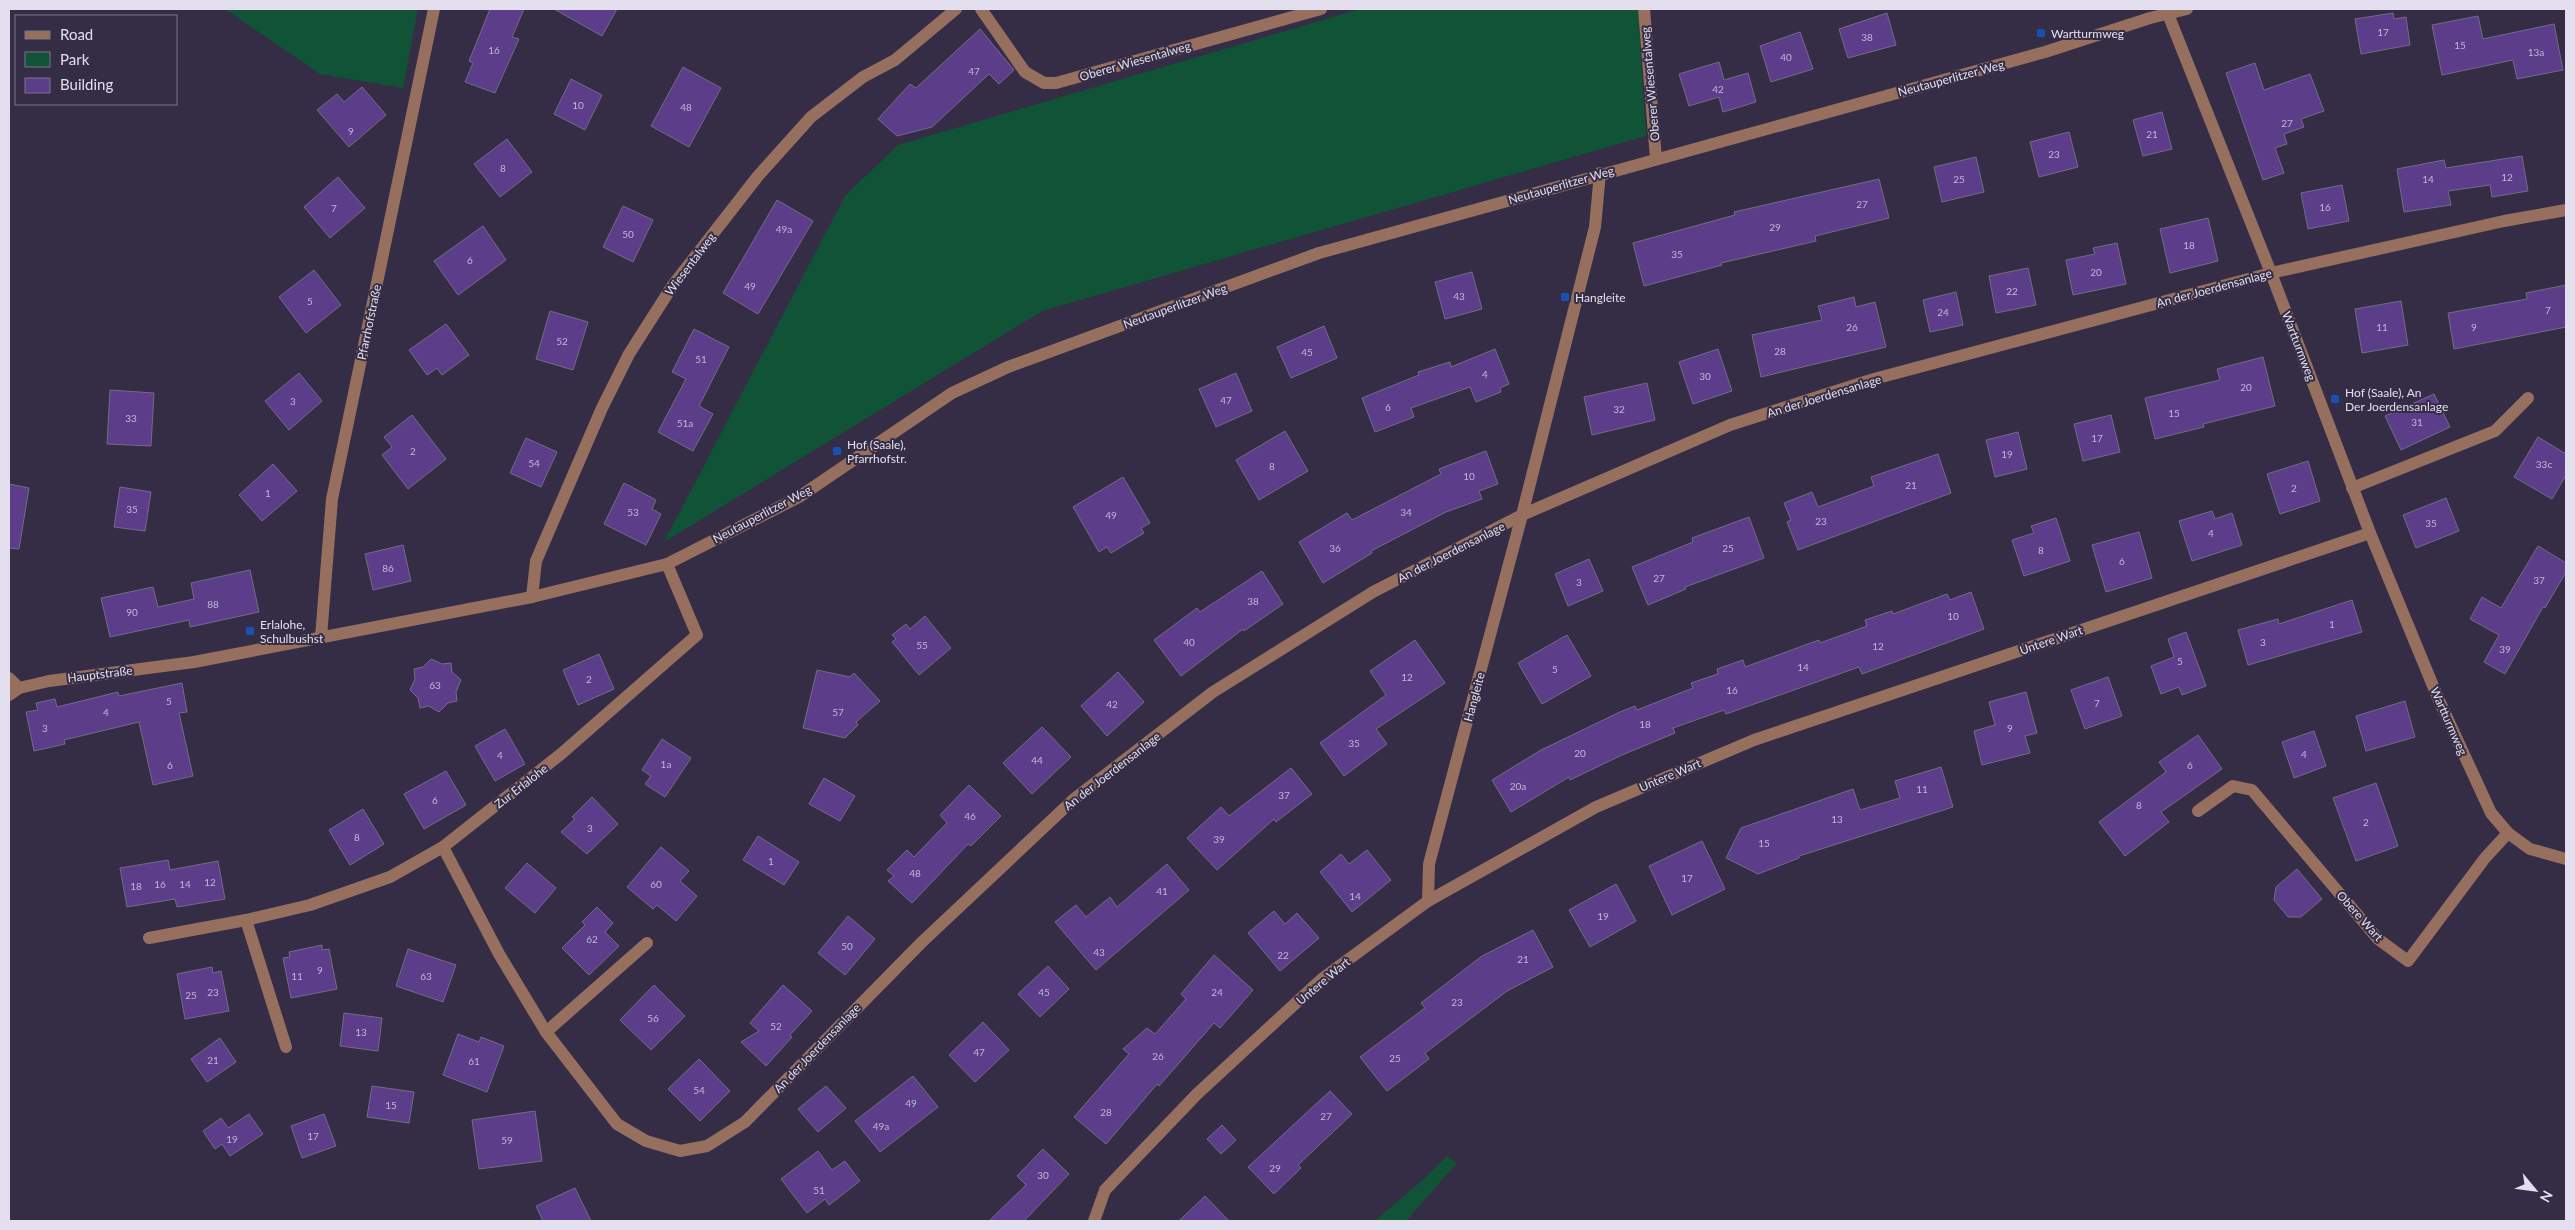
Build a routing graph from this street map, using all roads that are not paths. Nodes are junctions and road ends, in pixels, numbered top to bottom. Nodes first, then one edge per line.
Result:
1 (434, 9) edge
2 (956, 9) edge
3 (981, 9) edge
4 (1321, 9) edge
5 (1644, 9) edge
6 (2187, 9) edge
7 (2168, 11) edge
8 (1656, 159) junction
9 (1600, 173) junction
10 (2566, 210) edge
11 (2271, 273) junction
12 (2528, 398) dead end
13 (2352, 488) junction
14 (1522, 515) junction
15 (2370, 534) junction
16 (667, 564) junction
17 (532, 597) junction
18 (321, 637) junction
19 (194, 662) joint
20 (9, 678) edge
21 (14, 691) edge
22 (2198, 812) dead end
23 (2508, 833) junction
24 (444, 847) junction
25 (2566, 859) edge
26 (1428, 901) junction
27 (246, 920) junction
28 (149, 938) dead end
29 (646, 943) dead end
30 (546, 1032) junction
31 (286, 1047) dead end
32 (1094, 1221) edge

1 - 18 street, Pfarrhofstraße
2 - 17 street, Wiesentalweg
3 - 4 street, Oberer Wiesentalweg
5 - 8 street, Oberer Wiesentalweg
6 - 7 street, Neutauperlitzer Weg
7 - 8 street, Neutauperlitzer Weg
7 - 11 street, Wartturmweg
8 - 9 street, Neutauperlitzer Weg
9 - 14 street, Hangleite
9 - 16 street, Neutauperlitzer Weg
10 - 11 street, An der Joerdensanlage
11 - 13 street, Wartturmweg
11 - 14 street, An der Joerdensanlage
12 - 13 street
13 - 15 street, Wartturmweg
14 - 26 street, Hangleite
14 - 30 street, An der Joerdensanlage
15 - 23 street, Wartturmweg
15 - 26 street, Untere Wart
16 - 17 street, Neutauperlitzer Weg
16 - 24 street, Zur Erlalohe
17 - 18 street, Neutauperlitzer Weg
18 - 19 street, Neutauperlitzer Weg
19 - 21 street, Hauptstraße
20 - 21 street
22 - 23 street, Obere Wart
23 - 25 street, Wartturmweg
24 - 27 street, Zur Erlalohe
24 - 30 street, An der Joerdensanlage
26 - 32 street, Untere Wart
27 - 28 street, Zur Erlalohe
27 - 31 street
29 - 30 street

